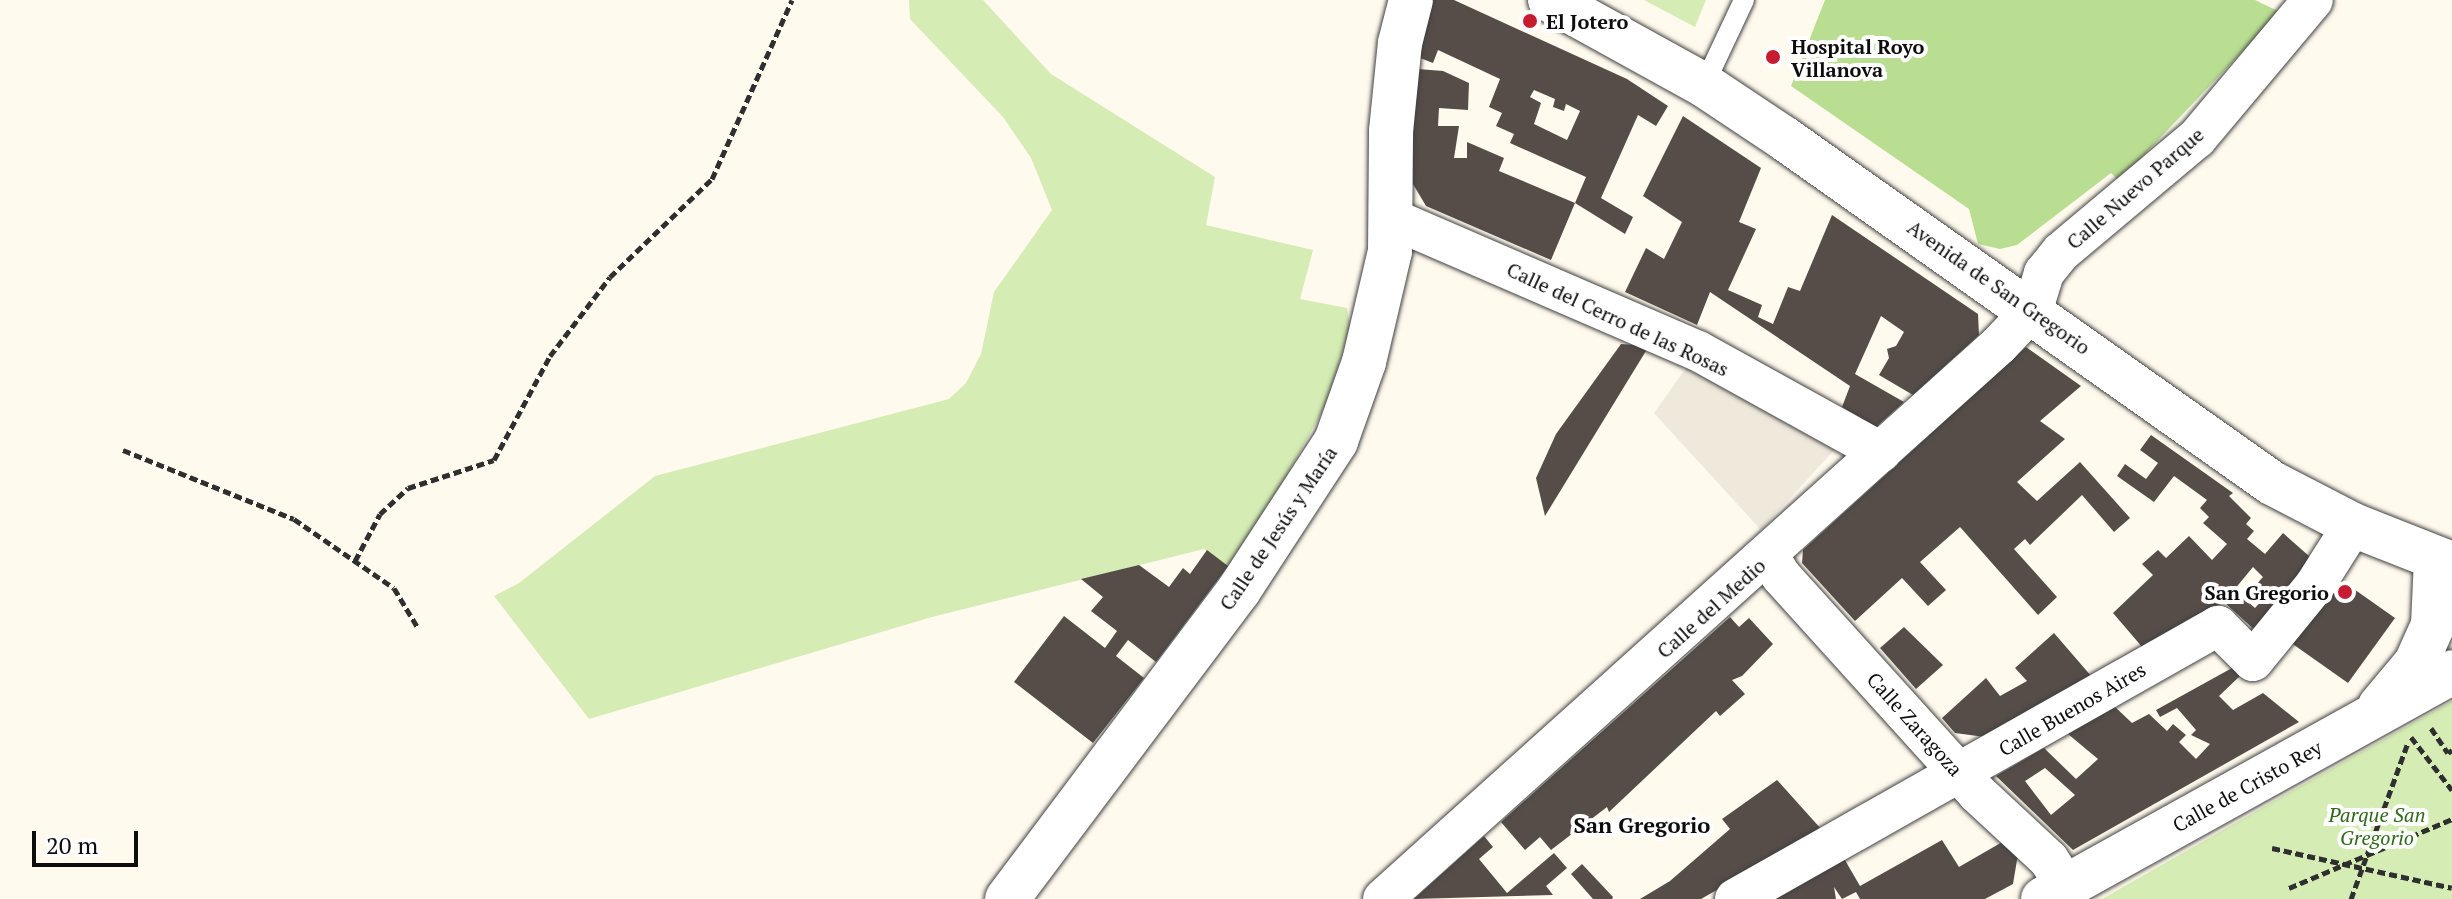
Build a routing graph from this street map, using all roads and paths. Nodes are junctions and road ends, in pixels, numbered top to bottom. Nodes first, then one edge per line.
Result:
1 (792, 0) edge
2 (1411, 0) edge
3 (1550, 0) edge
4 (1744, 0) edge
5 (2313, 0) edge
6 (1704, 85) junction
7 (1393, 219) junction
8 (2033, 309) junction
9 (123, 450) dead end
10 (1881, 452) junction
11 (2353, 525) junction
12 (1769, 556) junction
13 (355, 561) junction
14 (2444, 561) edge
15 (418, 628) dead end
16 (2452, 672) edge
17 (2368, 719) junction
18 (2429, 726) dead end
19 (2452, 750) edge
20 (1960, 774) junction
21 (2452, 790) edge
22 (2452, 819) edge
23 (2272, 848) dead end
24 (2367, 855) junction
25 (2345, 864) junction
26 (2362, 867) junction
27 (2289, 888) dead end
28 (2452, 888) edge
29 (2054, 892) edge
30 (1007, 899) edge
31 (1383, 899) edge
32 (1735, 899) edge
33 (2351, 899) edge

1 - 13 path
2 - 7 street, Calle de Jesús y María
3 - 6 street, Avenida de San Gregorio
4 - 6 lane
5 - 8 street, Calle Nuevo Parque
6 - 8 street, Avenida de San Gregorio
7 - 10 street, Calle del Cerro de las Rosas
7 - 30 street, Calle de Jesús y María
8 - 10 street, Calle del Medio
8 - 11 street, Avenida de San Gregorio
9 - 13 path
10 - 12 street, Calle del Medio
11 - 14 street, Avenida de San Gregorio
11 - 20 street, Calle Buenos Aires
12 - 20 street, Calle Zaragoza
12 - 31 street, Calle del Medio
13 - 15 path
14 - 17 street
16 - 17 street, Calle de Cristo Rey
17 - 29 street, Calle de Cristo Rey
18 - 19 path
20 - 29 street, Calle Zaragoza
20 - 32 street, Calle Buenos Aires
21 - 24 path
22 - 24 path
23 - 25 path
24 - 25 path
24 - 26 path
25 - 26 path
25 - 27 path
26 - 28 path
26 - 33 path

